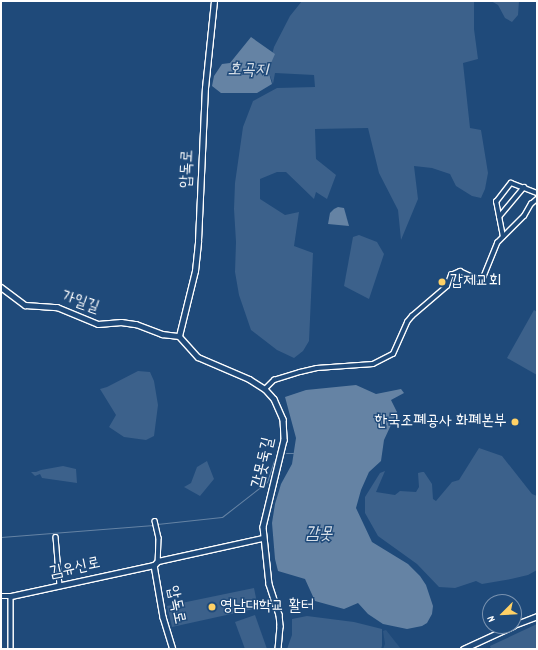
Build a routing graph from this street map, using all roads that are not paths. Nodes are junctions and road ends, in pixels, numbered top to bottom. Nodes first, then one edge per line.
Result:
1 (214, 1) edge
2 (524, 187) junction
3 (537, 193) edge
4 (537, 199) edge
5 (499, 217) junction
6 (503, 237) junction
7 (1, 286) edge
8 (179, 336) junction
9 (265, 389) junction
10 (155, 521) dead end
11 (56, 537) dead end
12 (263, 538) junction
13 (158, 561) junction
14 (154, 565) junction
15 (60, 586) junction
16 (1, 596) edge
17 (11, 596) junction
18 (537, 616) edge
19 (522, 622) edge
20 (496, 634) edge
21 (11, 649) edge
22 (173, 649) edge
23 (278, 649) edge
24 (463, 649) edge

1 - 8 street, 압독로
2 - 3 street
2 - 5 street
2 - 5 street
4 - 6 street
5 - 6 street
6 - 9 street
7 - 8 street, 가일길
8 - 9 street, 감못둑길
9 - 12 street, 감못둑길
10 - 13 street
11 - 15 street
12 - 13 street
12 - 23 street, 감못둑길
13 - 14 street
14 - 15 street, 김유신로
14 - 22 street, 압독로
15 - 17 street, 김유신로
16 - 17 street, 김유신로
17 - 21 street
18 - 19 street
20 - 24 street

